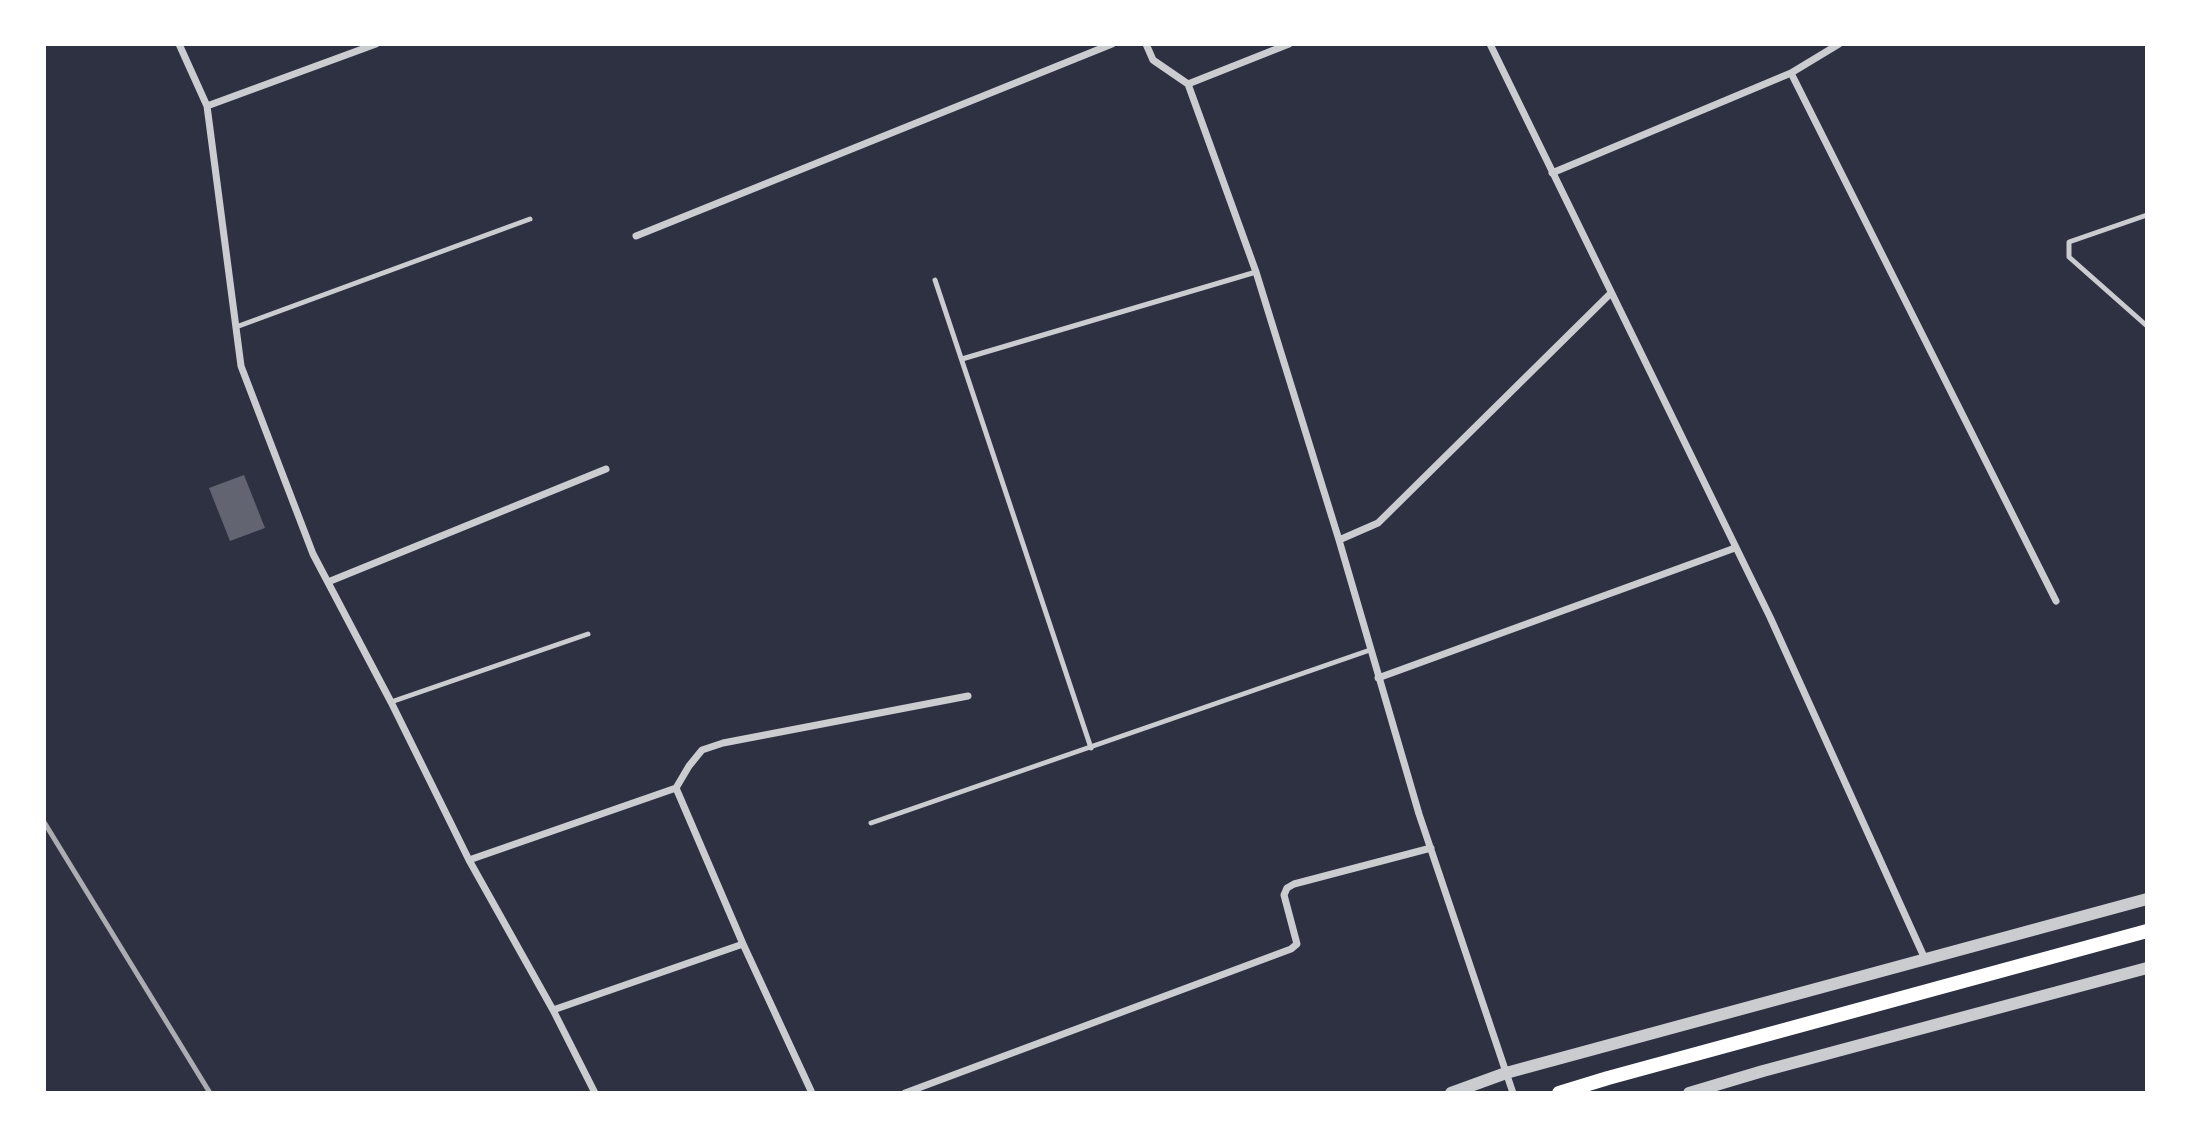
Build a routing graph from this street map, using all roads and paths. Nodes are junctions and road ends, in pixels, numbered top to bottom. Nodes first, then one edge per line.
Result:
1 (179, 44) edge
2 (376, 44) edge
3 (1112, 44) edge
4 (1146, 44) edge
5 (1290, 44) edge
6 (1490, 44) edge
7 (1839, 44) edge
8 (1791, 73) junction
9 (1188, 84) junction
10 (207, 106) junction
11 (1552, 173) junction
12 (2147, 215) edge
13 (530, 219) dead end
14 (636, 236) dead end
15 (1256, 272) junction
16 (934, 281) dead end
17 (1611, 293) junction
18 (2147, 326) edge
19 (236, 327) junction
20 (962, 359) junction
21 (606, 469) dead end
22 (1339, 540) junction
23 (1735, 548) junction
24 (328, 582) junction
25 (2056, 601) dead end
26 (588, 634) dead end
27 (1370, 650) junction
28 (1378, 678) junction
29 (968, 696) dead end
30 (391, 702) junction
31 (1091, 748) junction
32 (676, 788) junction
33 (871, 823) dead end
34 (1431, 849) junction
35 (470, 860) junction
36 (2147, 899) edge
37 (2147, 931) edge
38 (743, 944) junction
39 (1925, 959) junction
40 (2147, 968) edge
41 (553, 1010) junction
42 (1506, 1073) junction
43 (594, 1093) edge
44 (812, 1093) edge
45 (905, 1093) edge
46 (1451, 1093) edge
47 (1513, 1093) edge
48 (1559, 1093) edge
49 (1689, 1093) edge

1 - 10 street
2 - 10 street
3 - 14 street
4 - 9 street
5 - 9 street
6 - 11 street
7 - 8 street
8 - 11 street
8 - 25 street
9 - 15 street
10 - 19 street
11 - 17 street
12 - 18 lane
13 - 19 lane
15 - 20 lane
15 - 22 street
16 - 20 lane
17 - 22 street
17 - 23 street
19 - 24 street
20 - 31 lane
21 - 24 street
22 - 27 street
23 - 28 street
23 - 39 street
24 - 30 street
26 - 30 lane
27 - 28 street
27 - 31 lane
28 - 34 street
29 - 32 street
30 - 35 street
31 - 33 lane
32 - 35 street
32 - 38 street
34 - 42 street
34 - 45 street
35 - 41 street
36 - 39 street
37 - 48 main road
38 - 41 street
38 - 44 street
39 - 42 street
40 - 49 street
41 - 43 street
42 - 46 street
42 - 47 street

